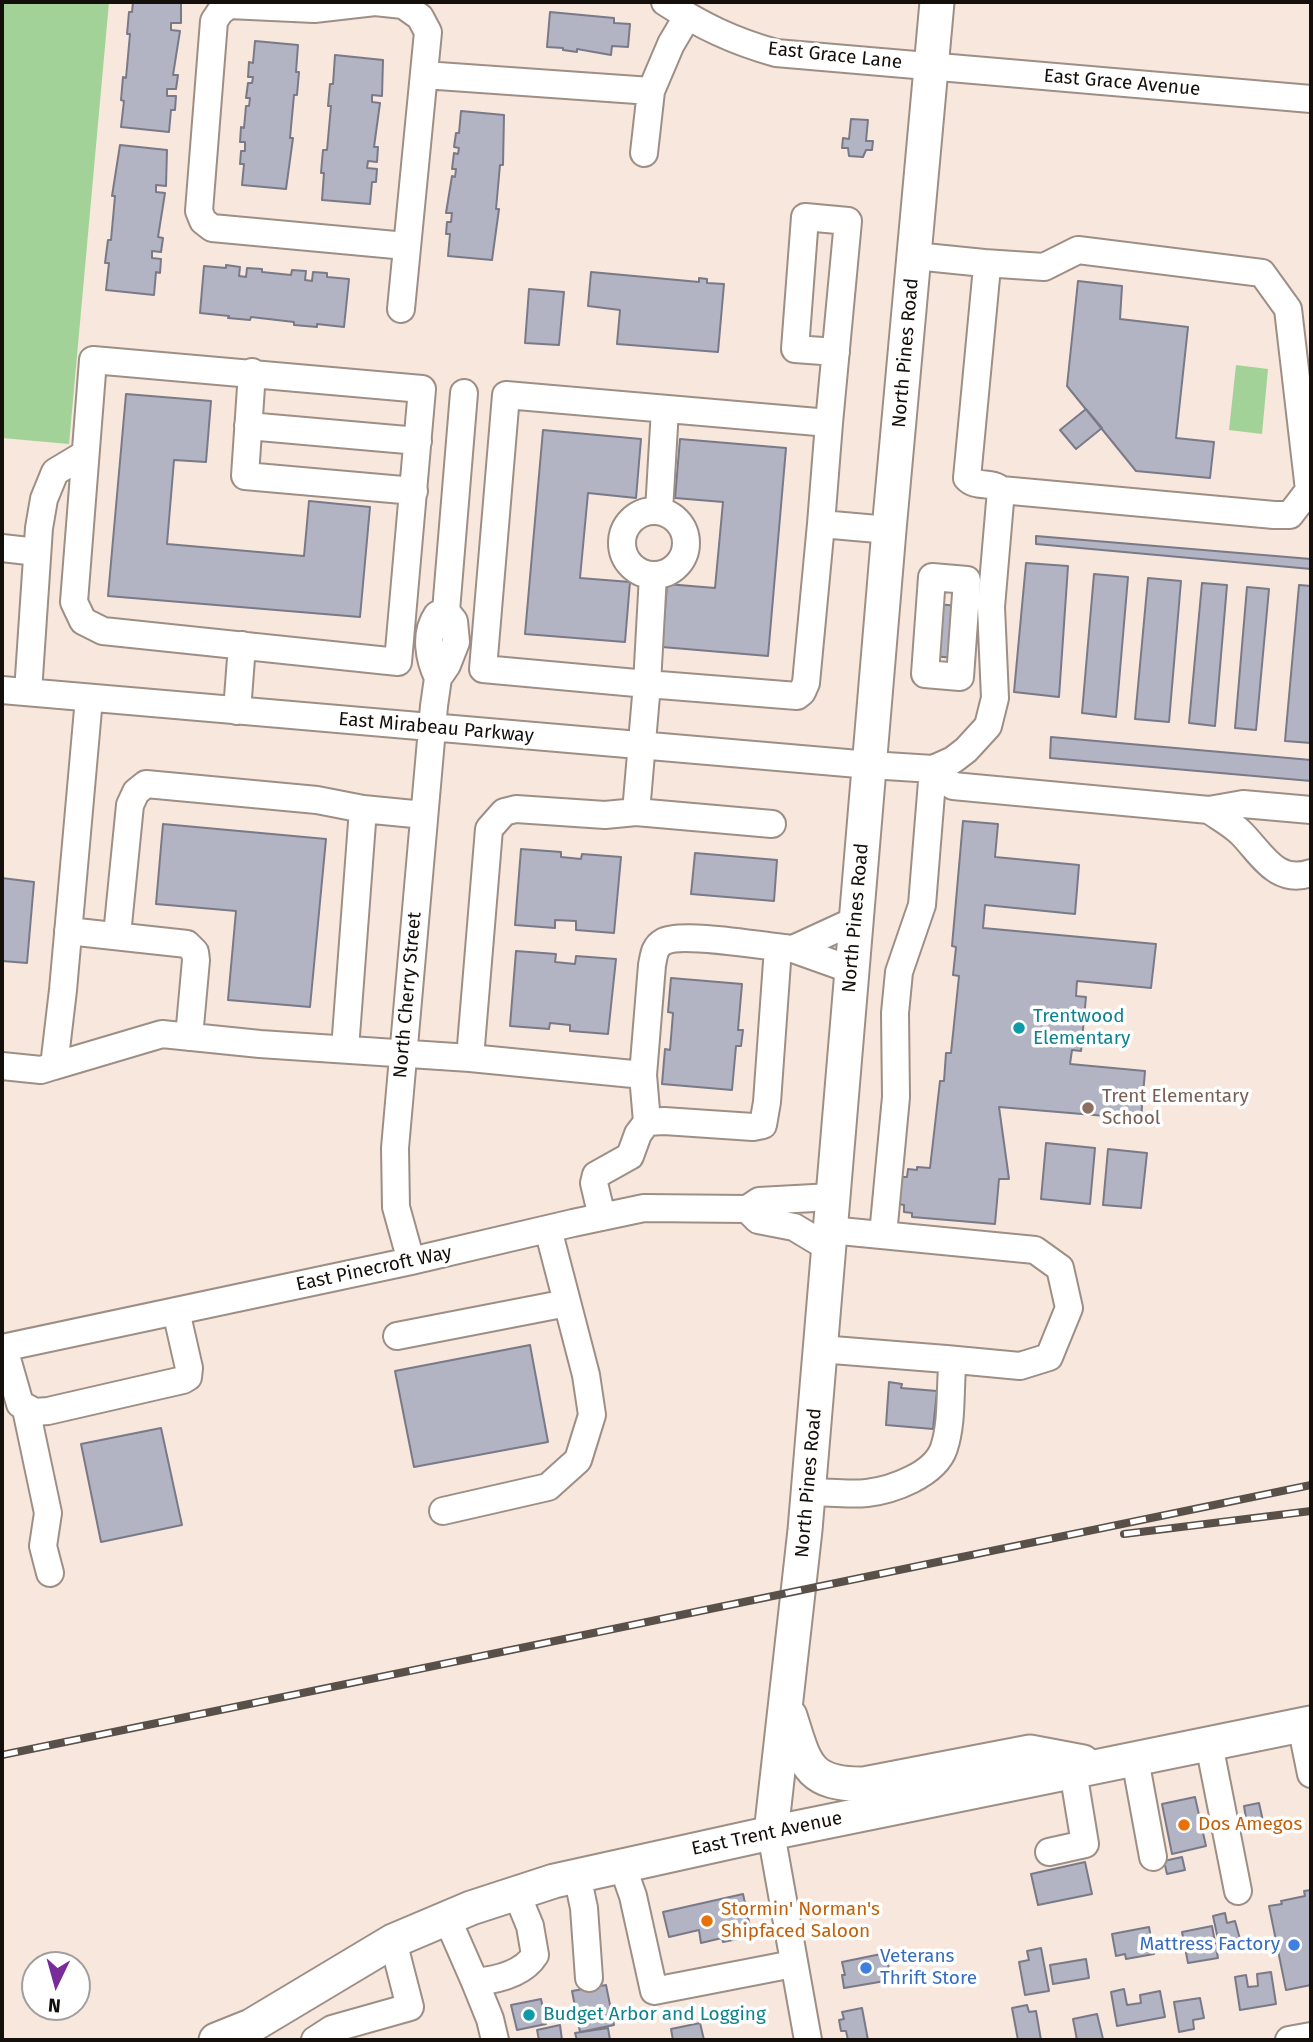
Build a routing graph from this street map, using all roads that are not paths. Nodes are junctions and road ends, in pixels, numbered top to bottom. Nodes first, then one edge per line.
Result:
1 (937, 2) edge
2 (679, 8) edge
3 (932, 66) junction
4 (424, 75) junction
5 (651, 91) junction
6 (1311, 99) edge
7 (644, 153) dead end
8 (406, 246) junction
9 (915, 256) junction
10 (984, 263) junction
11 (401, 309) dead end
12 (836, 352) junction
13 (252, 372) junction
14 (422, 389) junction
15 (464, 393) junction
16 (506, 396) junction
17 (665, 409) junction
18 (829, 423) junction
19 (248, 426) junction
20 (418, 441) junction
21 (85, 454) junction
22 (1002, 490) junction
23 (414, 491) junction
24 (659, 512) junction
25 (821, 524) junction
26 (890, 530) junction
27 (2, 548) edge
28 (37, 552) junction
29 (653, 575) junction
30 (242, 645) junction
31 (398, 662) junction
32 (438, 669) junction
33 (483, 669) junction
34 (648, 684) junction
35 (2, 690) edge
36 (28, 692) junction
37 (89, 698) junction
38 (237, 710) junction
39 (432, 727) junction
40 (643, 746) junction
41 (870, 765) junction
42 (933, 769) junction
43 (363, 809) junction
44 (1209, 810) junction
45 (1311, 810) edge
46 (636, 812) junction
47 (424, 815) junction
48 (772, 824) dead end
49 (1311, 873) edge
50 (856, 920) junction
51 (68, 931) junction
52 (117, 935) junction
53 (786, 948) junction
54 (852, 970) junction
55 (189, 1037) junction
56 (345, 1049) junction
57 (403, 1053) junction
58 (470, 1058) junction
59 (2, 1066) edge
60 (54, 1066) junction
61 (643, 1074) junction
62 (647, 1122) junction
63 (832, 1197) junction
64 (747, 1209) junction
65 (602, 1217) junction
66 (548, 1229) junction
67 (883, 1235) junction
68 (829, 1239) junction
69 (411, 1261) junction
70 (567, 1304) junction
71 (176, 1311) junction
72 (397, 1336) dead end
73 (3, 1348) edge
74 (820, 1349) junction
75 (947, 1359) junction
76 (26, 1409) junction
77 (808, 1492) junction
78 (443, 1511) dead end
79 (50, 1573) dead end
80 (786, 1706) junction
81 (1306, 1724) edge
82 (1209, 1744) junction
83 (1135, 1759) junction
84 (1088, 1768) junction
85 (1311, 1774) edge
86 (771, 1833) junction
87 (1049, 1852) dead end
88 (1153, 1857) dead end
89 (622, 1865) junction
90 (577, 1875) junction
91 (1238, 1891) dead end
92 (516, 1892) junction
93 (447, 1918) junction
94 (393, 1941) junction
95 (793, 1964) junction
96 (589, 1978) dead end
97 (475, 1982) junction
98 (248, 2035) edge
99 (1311, 2036) edge
100 (216, 2040) edge
101 (315, 2040) edge
102 (495, 2040) edge
103 (808, 2040) edge
104 (1289, 2040) edge

1 - 3 main road, North Pines Road
2 - 3 street, East Grace Lane
2 - 5 street
3 - 6 street, East Grace Avenue
3 - 9 main road, North Pines Road
4 - 5 street
4 - 8 street
4 - 8 street
5 - 7 street
8 - 11 street
9 - 10 street
9 - 26 main road, North Pines Road
10 - 22 street
10 - 22 street
12 - 12 street
12 - 18 street
13 - 14 street
13 - 19 street
13 - 21 street
14 - 15 street
14 - 20 street
15 - 16 street
15 - 32 street, North Cherry Street
16 - 17 street
16 - 33 street
17 - 18 street
17 - 24 street
18 - 25 street
19 - 20 street
19 - 23 street
20 - 23 street
21 - 28 street
21 - 30 street
22 - 42 street
23 - 31 street
24 - 29 street
24 - 29 street
25 - 26 street
25 - 34 street
26 - 41 main road, North Pines Road
27 - 28 street
28 - 36 street
29 - 34 street
30 - 31 street
30 - 38 street
31 - 32 street
32 - 33 street
32 - 39 street, North Cherry Street
33 - 34 street
34 - 40 street
35 - 36 street, East Mirabeau Parkway
36 - 37 street, East Mirabeau Parkway
37 - 38 street, East Mirabeau Parkway
37 - 51 street
38 - 39 street, East Mirabeau Parkway
39 - 40 street, East Mirabeau Parkway
39 - 47 street, North Cherry Street
40 - 41 street, East Mirabeau Parkway
40 - 46 street
41 - 42 street, East Mirabeau Parkway
41 - 50 main road, North Pines Road
42 - 44 street
42 - 67 street
43 - 47 street
43 - 52 street
43 - 56 street
44 - 45 street
44 - 49 street
46 - 48 street
46 - 58 street
47 - 57 street, North Cherry Street
50 - 53 street
50 - 54 main road, North Pines Road
51 - 52 street
51 - 60 street
52 - 55 street
53 - 54 street
53 - 61 street
53 - 62 street
54 - 63 main road, North Pines Road
55 - 56 street
55 - 60 street
56 - 57 street
57 - 58 street
57 - 69 street, North Cherry Street
58 - 61 street
59 - 60 street
61 - 62 street
62 - 65 street
63 - 64 street, East Pinecroft Way
63 - 68 main road, North Pines Road
64 - 65 street, East Pinecroft Way
64 - 68 street, East Pinecroft Way
65 - 66 street, East Pinecroft Way
66 - 69 street, East Pinecroft Way
66 - 70 street
67 - 68 street
67 - 75 street
68 - 74 main road, North Pines Road
69 - 71 street, East Pinecroft Way
70 - 72 street
70 - 78 street
71 - 73 street, East Pinecroft Way
71 - 76 street
73 - 76 street
74 - 75 street
74 - 77 main road, North Pines Road
75 - 77 street
76 - 79 street
77 - 80 main road, North Pines Road
80 - 84 main road
80 - 86 main road, North Pines Road
81 - 82 main road, East Trent Avenue
81 - 85 street
82 - 83 main road, East Trent Avenue
82 - 91 street
83 - 84 main road, East Trent Avenue
83 - 88 street
84 - 86 main road, East Trent Avenue
84 - 87 street
86 - 89 main road, East Trent Avenue
86 - 95 street
89 - 90 main road, East Trent Avenue
89 - 95 street
90 - 92 main road, East Trent Avenue
90 - 96 street
92 - 93 main road, East Trent Avenue
92 - 97 street
93 - 94 main road, East Trent Avenue
93 - 97 street
94 - 98 main road, East Trent Avenue
94 - 101 street
95 - 103 street
97 - 102 street
98 - 100 main road, East Trent Avenue
99 - 104 street

